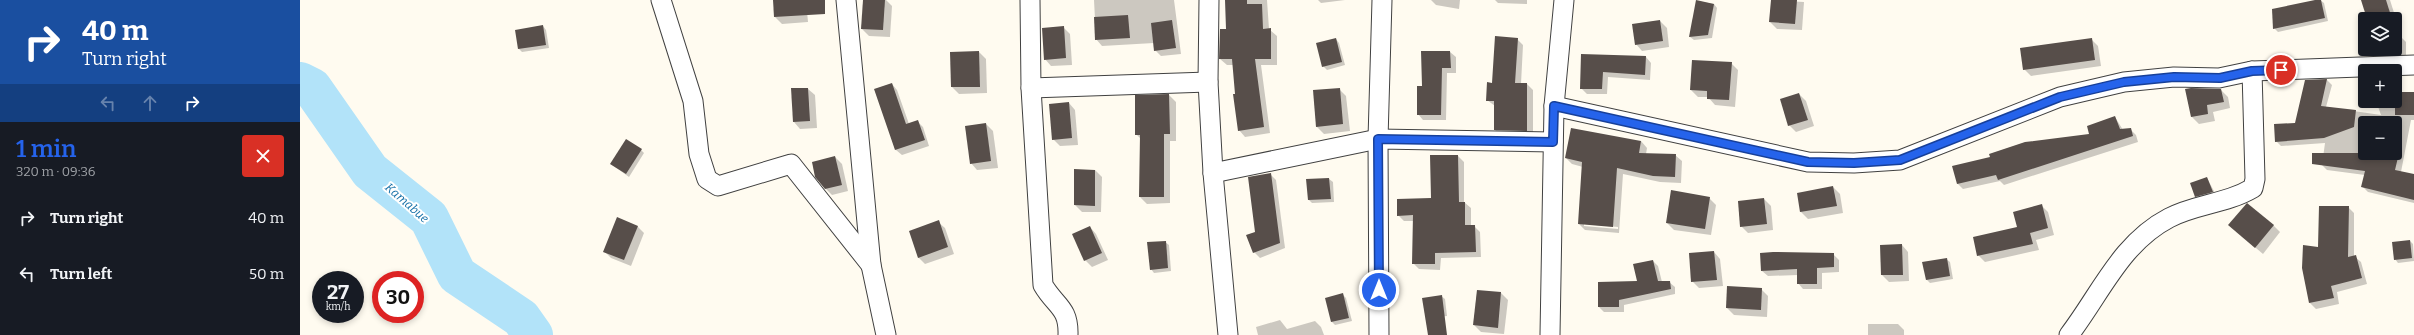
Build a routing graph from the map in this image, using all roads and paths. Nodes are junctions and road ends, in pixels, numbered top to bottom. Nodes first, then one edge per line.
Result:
1 (661, 0) edge
2 (846, 0) edge
3 (1030, 0) edge
4 (1209, 0) edge
5 (1382, 0) edge
6 (1564, 0) edge
7 (2414, 65) edge
8 (2252, 71) junction
9 (1208, 82) junction
10 (1031, 88) junction
11 (1554, 106) junction
12 (1378, 139) junction
13 (1553, 142) junction
14 (1213, 173) junction
15 (871, 265) junction
16 (886, 335) edge
17 (1068, 335) edge
18 (1228, 335) edge
19 (1379, 335) edge
20 (1550, 335) edge
21 (2069, 335) edge

1 - 15 street
2 - 15 street
3 - 10 street
4 - 9 street
5 - 12 street
6 - 11 street
7 - 8 street
8 - 11 street
8 - 21 street
9 - 10 street
9 - 14 street
10 - 17 street
11 - 13 street
12 - 13 street
12 - 14 street
12 - 19 street
13 - 20 street
14 - 18 street
15 - 16 street

